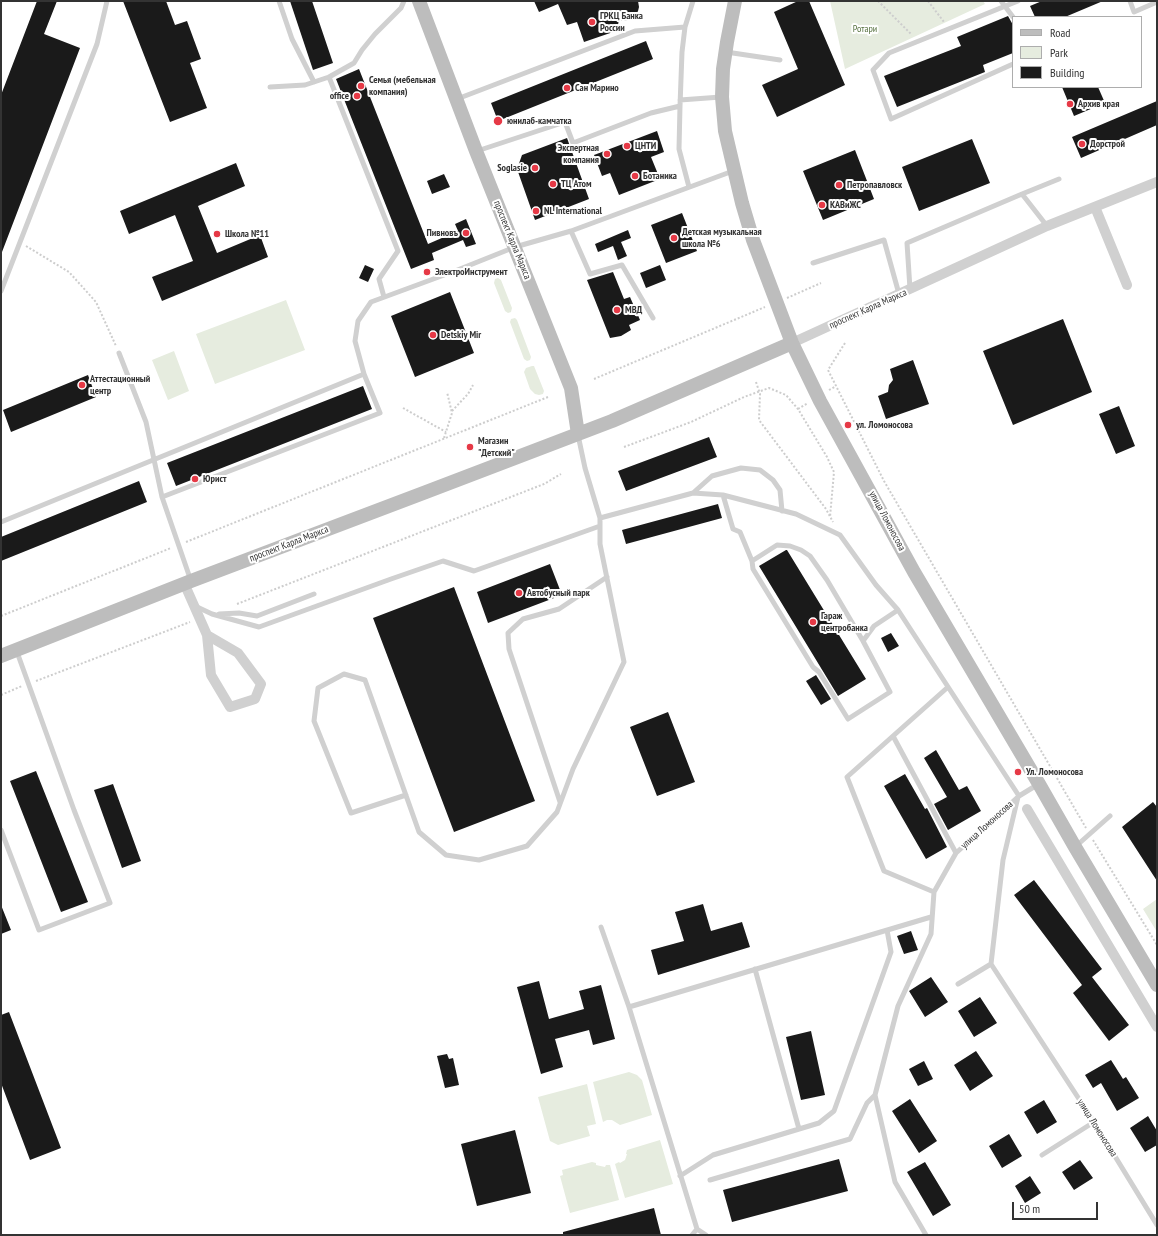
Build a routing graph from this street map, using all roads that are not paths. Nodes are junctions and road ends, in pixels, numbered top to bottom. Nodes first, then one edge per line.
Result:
1 (108, 1) edge
2 (279, 1) edge
3 (404, 1) edge
4 (411, 1) edge
5 (419, 1) edge
6 (693, 1) edge
7 (735, 1) edge
8 (1001, 1) edge
9 (1018, 1) edge
10 (1130, 1) edge
11 (1157, 2) edge
12 (1004, 7) junction
13 (1012, 16) edge
14 (685, 27) junction
15 (437, 48) junction
16 (725, 52) junction
17 (780, 60) dead end
18 (1012, 64) edge
19 (329, 77) junction
20 (314, 82) junction
21 (270, 87) dead end
22 (722, 97) junction
23 (457, 99) junction
24 (680, 100) junction
25 (680, 106) junction
26 (476, 151) junction
27 (733, 171) junction
28 (1059, 179) dead end
29 (1157, 182) edge
30 (689, 187) junction
31 (1022, 194) junction
32 (1095, 207) junction
33 (1047, 226) junction
34 (571, 231) junction
35 (515, 247) junction
36 (813, 262) dead end
37 (1127, 285) dead end
38 (910, 290) junction
39 (1, 291) edge
40 (899, 294) junction
41 (384, 297) junction
42 (653, 318) dead end
43 (792, 343) junction
44 (119, 354) road end
45 (364, 374) junction
46 (578, 434) junction
47 (154, 460) junction
48 (693, 493) junction
49 (723, 494) junction
50 (162, 497) junction
51 (782, 510) junction
52 (600, 518) junction
53 (1, 522) edge
54 (600, 526) junction
55 (752, 561) junction
56 (607, 577) junction
57 (188, 582) junction
58 (314, 594) dead end
59 (194, 605) junction
60 (898, 610) junction
61 (212, 614) junction
62 (207, 635) junction
63 (863, 641) junction
64 (17, 651) junction
65 (1, 656) edge
66 (948, 687) junction
67 (893, 736) junction
68 (1039, 784) junction
69 (406, 796) junction
70 (1018, 796) junction
71 (560, 802) junction
72 (1027, 809) dead end
73 (1110, 816) dead end
74 (1, 830) edge
75 (1075, 847) junction
76 (956, 853) junction
77 (934, 892) junction
78 (931, 918) junction
79 (601, 927) dead end
80 (887, 930) junction
81 (991, 964) junction
82 (755, 969) junction
83 (958, 984) dead end
84 (1157, 985) edge
85 (629, 1007) junction
86 (1157, 1027) edge
87 (875, 1095) junction
88 (1094, 1122) junction
89 (799, 1129) junction
90 (1042, 1155) dead end
91 (680, 1176) junction
92 (710, 1180) dead end
93 (1157, 1225) edge
94 (696, 1230) junction
95 (692, 1235) edge
96 (706, 1235) edge
97 (926, 1235) edge

1 - 39 lane
2 - 20 lane
3 - 19 lane
4 - 15 main road
5 - 15 main road
6 - 14 lane
7 - 16 main road, улица Ломоносова
8 - 12 lane
9 - 12 lane
10 - 11 lane
12 - 13 lane
12 - 18 lane
14 - 23 lane
14 - 24 lane
15 - 23 main road, проспект Карла Маркса
16 - 17 lane
16 - 22 main road, улица Ломоносова
19 - 20 lane
19 - 41 lane
20 - 21 lane
22 - 24 lane
22 - 27 main road, улица Ломоносова
23 - 26 main road, проспект Карла Маркса
24 - 25 lane
25 - 26 lane
25 - 30 lane
26 - 35 main road, проспект Карла Маркса
27 - 30 lane
27 - 43 main road, улица Ломоносова
28 - 31 lane
29 - 32 street, проспект Карла Маркса
30 - 34 lane
31 - 33 lane
31 - 38 lane
32 - 33 street, проспект Карла Маркса
32 - 37 street
33 - 38 street, проспект Карла Маркса
34 - 35 lane
34 - 42 lane
35 - 41 lane
35 - 46 main road, проспект Карла Маркса
36 - 40 lane
38 - 40 street, проспект Карла Маркса
40 - 43 street, проспект Карла Маркса
41 - 45 lane
43 - 46 main road, проспект Карла Маркса
43 - 68 main road, улица Ломоносова
44 - 47 lane
45 - 47 lane
45 - 50 lane
46 - 52 lane
46 - 57 main road, проспект Карла Маркса
47 - 50 lane
47 - 53 lane
48 - 49 lane
48 - 51 lane
48 - 52 lane
49 - 51 lane
49 - 55 lane
50 - 57 lane
51 - 60 lane
52 - 54 lane
54 - 56 lane
54 - 61 lane
55 - 63 lane
55 - 63 lane
56 - 71 lane
56 - 71 lane
57 - 59 street
57 - 64 main road, проспект Карла Маркса
58 - 61 lane
59 - 61 lane
59 - 62 street
60 - 63 lane
60 - 66 lane
62 - 62 street
64 - 65 main road, проспект Карла Маркса
64 - 74 lane
66 - 67 lane
66 - 70 lane
67 - 76 lane
67 - 77 lane
68 - 70 lane
68 - 75 main road, улица Ломоносова
69 - 69 lane
69 - 71 lane
70 - 76 lane, улица Ломоносова
70 - 81 lane, улица Ломоносова
72 - 86 street
73 - 75 lane
75 - 84 main road, улица Ломоносова
76 - 77 lane, улица Ломоносова
77 - 78 lane, улица Ломоносова
78 - 80 lane
78 - 87 lane, улица Ломоносова
79 - 85 lane
80 - 82 lane
80 - 89 lane
81 - 83 lane
81 - 88 lane, улица Ломоносова
82 - 85 lane
82 - 89 lane
85 - 91 lane
87 - 92 lane
87 - 97 lane, улица Ломоносова
88 - 90 lane
88 - 93 lane, улица Ломоносова
89 - 91 lane
91 - 94 lane
94 - 95 lane
94 - 96 lane

